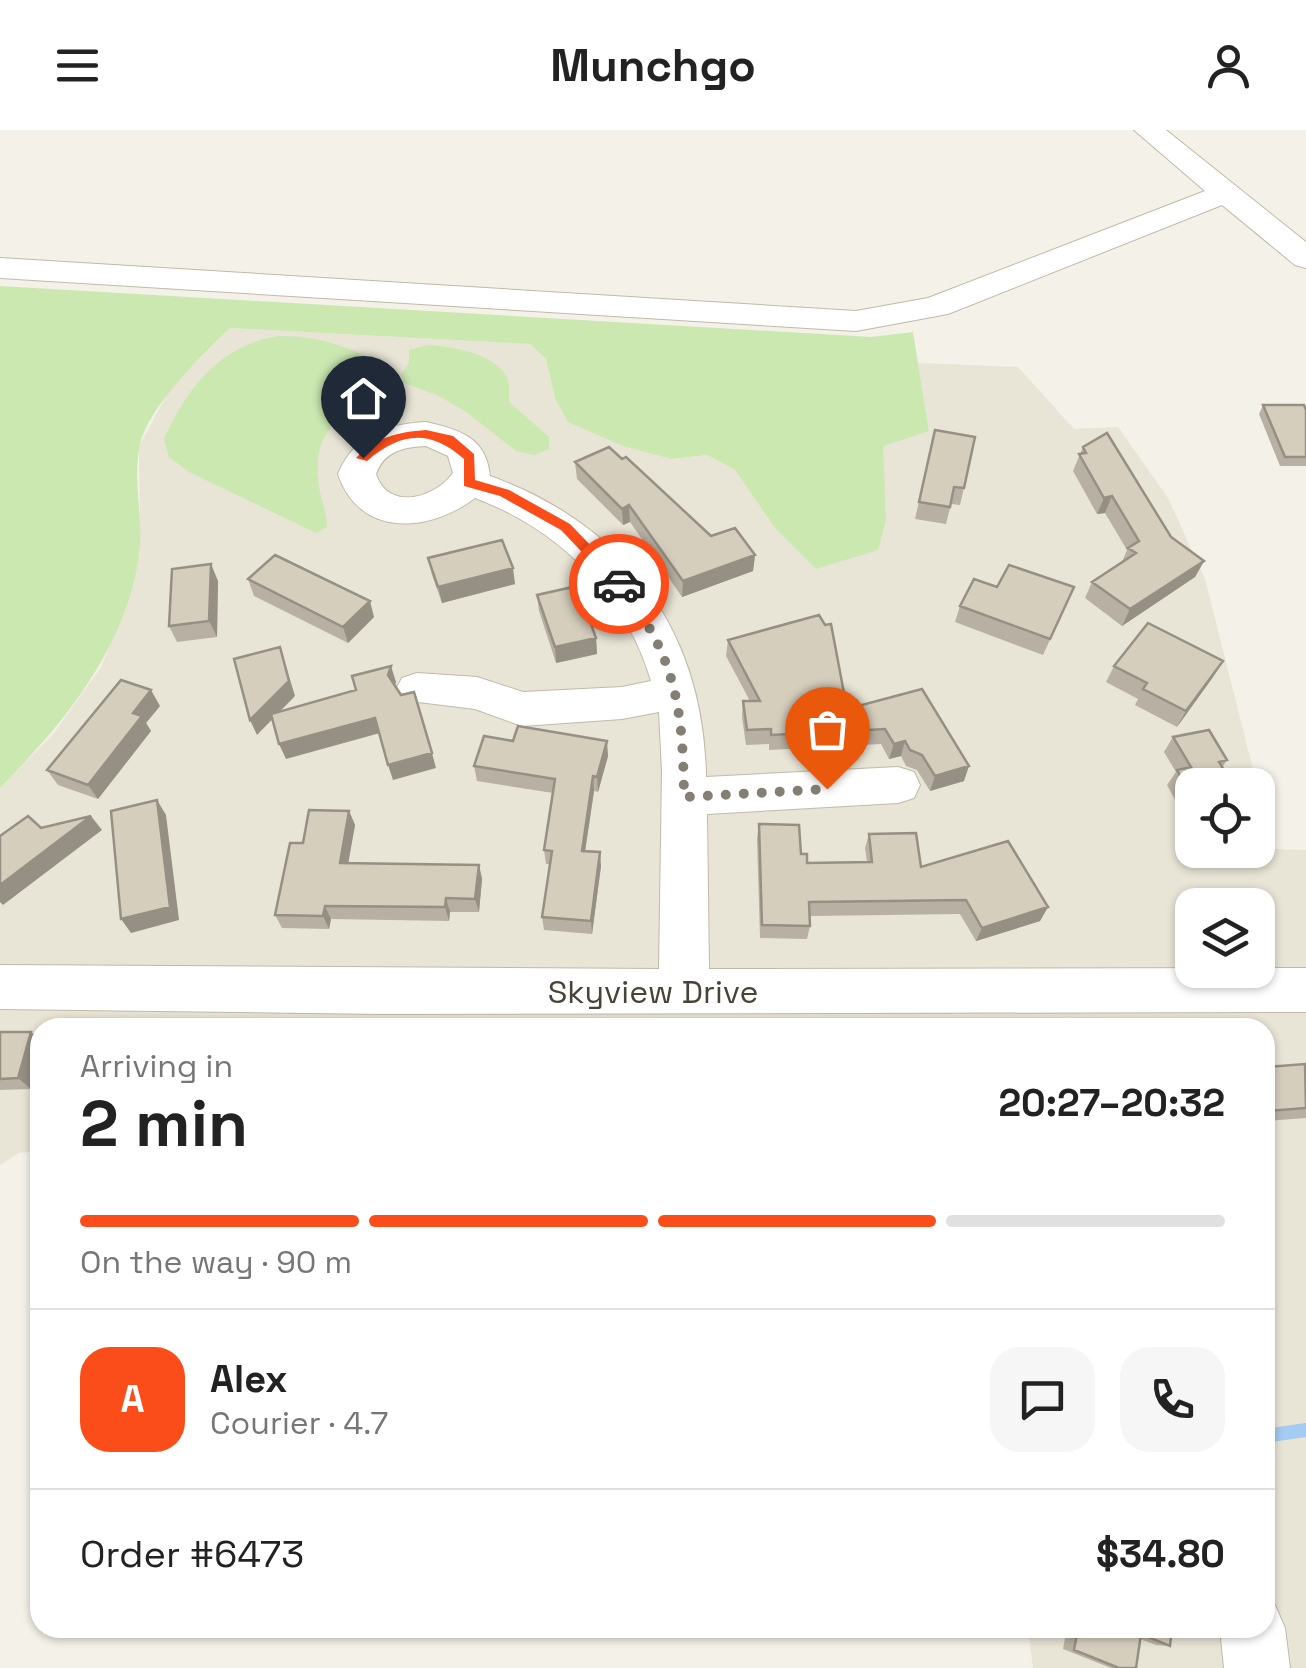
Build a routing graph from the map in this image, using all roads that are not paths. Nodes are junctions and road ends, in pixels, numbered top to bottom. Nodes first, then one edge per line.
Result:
1 (1148, 130) edge
2 (1224, 194) junction
3 (1306, 258) edge
4 (0, 268) edge
5 (468, 482) dead end
6 (417, 689) edge
7 (676, 692) junction
8 (898, 785) dead end
9 (684, 797) junction
10 (0, 988) edge
11 (1306, 990) edge
12 (670, 1004) edge
13 (86, 1008) edge
14 (378, 1010) edge
15 (1070, 1010) edge
16 (1253, 1638) edge
17 (1257, 1668) edge

1 - 2 street
2 - 3 street
2 - 4 street
5 - 7 street
6 - 7 street
7 - 9 street
8 - 9 street
9 - 12 street
10 - 13 street, Skyview Drive
11 - 15 street, Skyview Drive
12 - 14 street, Skyview Drive
12 - 15 street, Skyview Drive
13 - 14 street, Skyview Drive
16 - 17 street

